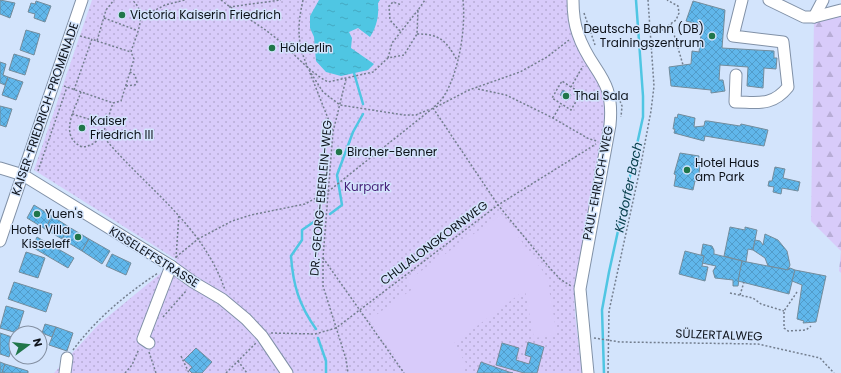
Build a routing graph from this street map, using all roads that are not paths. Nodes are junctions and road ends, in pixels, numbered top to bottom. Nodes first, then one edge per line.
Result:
1 (82, 0) edge
2 (572, 0) edge
3 (742, 0) edge
4 (769, 0) edge
5 (823, 0) edge
6 (841, 10) edge
7 (814, 17) junction
8 (736, 75) dead end
9 (0, 168) edge
10 (23, 175) junction
11 (0, 241) edge
12 (173, 262) junction
13 (146, 341) road end
14 (67, 358) road end
15 (65, 373) edge
16 (287, 373) edge
17 (588, 373) edge

1 - 10 street, KAISER-FRIEDRICH-PROMENADE
2 - 17 street, PAUL-EHRLICH-WEG
3 - 8 street
4 - 7 street
5 - 7 street
6 - 7 street
9 - 10 street, KISSELEFFSTRASSE
10 - 11 street, KAISER-FRIEDRICH-PROMENADE
10 - 12 street, KISSELEFFSTRASSE
12 - 13 street
12 - 16 street, KISSELEFFSTRASSE
14 - 15 street

